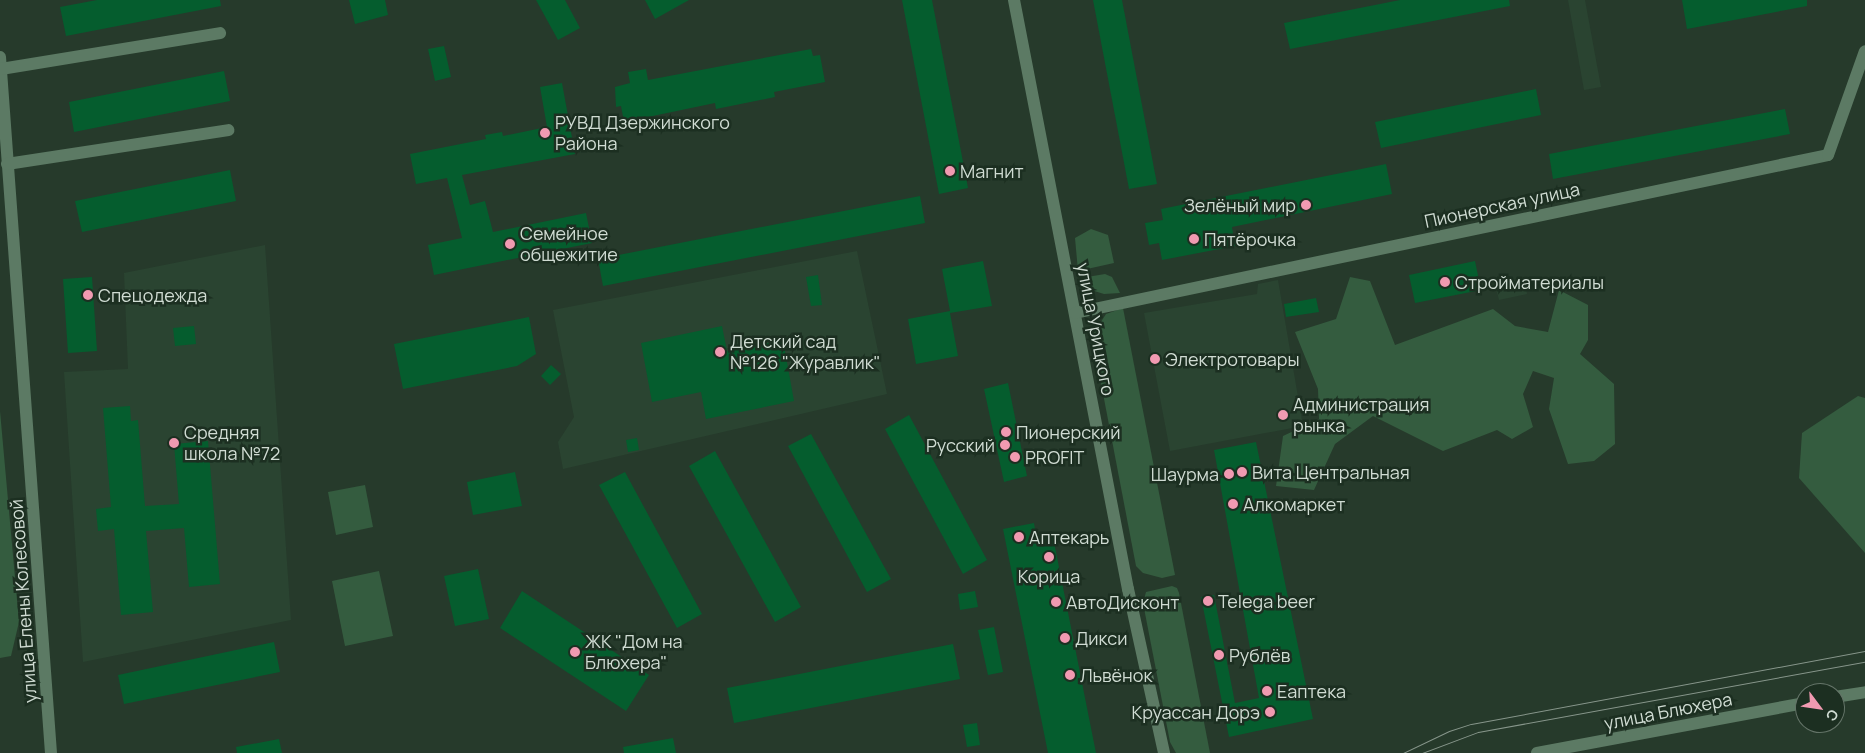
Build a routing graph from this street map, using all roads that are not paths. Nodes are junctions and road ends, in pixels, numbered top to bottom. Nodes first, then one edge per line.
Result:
1 (1014, 0) edge
2 (220, 33) dead end
3 (1865, 51) edge
4 (0, 63) edge
5 (228, 130) dead end
6 (7, 164) junction
7 (1075, 313) junction
8 (1865, 692) edge
9 (1845, 695) edge
10 (1795, 705) edge
11 (51, 753) edge
12 (1164, 753) edge
13 (1537, 753) edge

1 - 7 street, улица Урицкого
2 - 4 street
3 - 7 street, Пионерская улица
4 - 6 street, улица Елены Колесовой
5 - 6 street
6 - 11 street, улица Елены Колесовой
7 - 12 street, улица Урицкого
8 - 9 street
10 - 13 street, улица Блюхера

